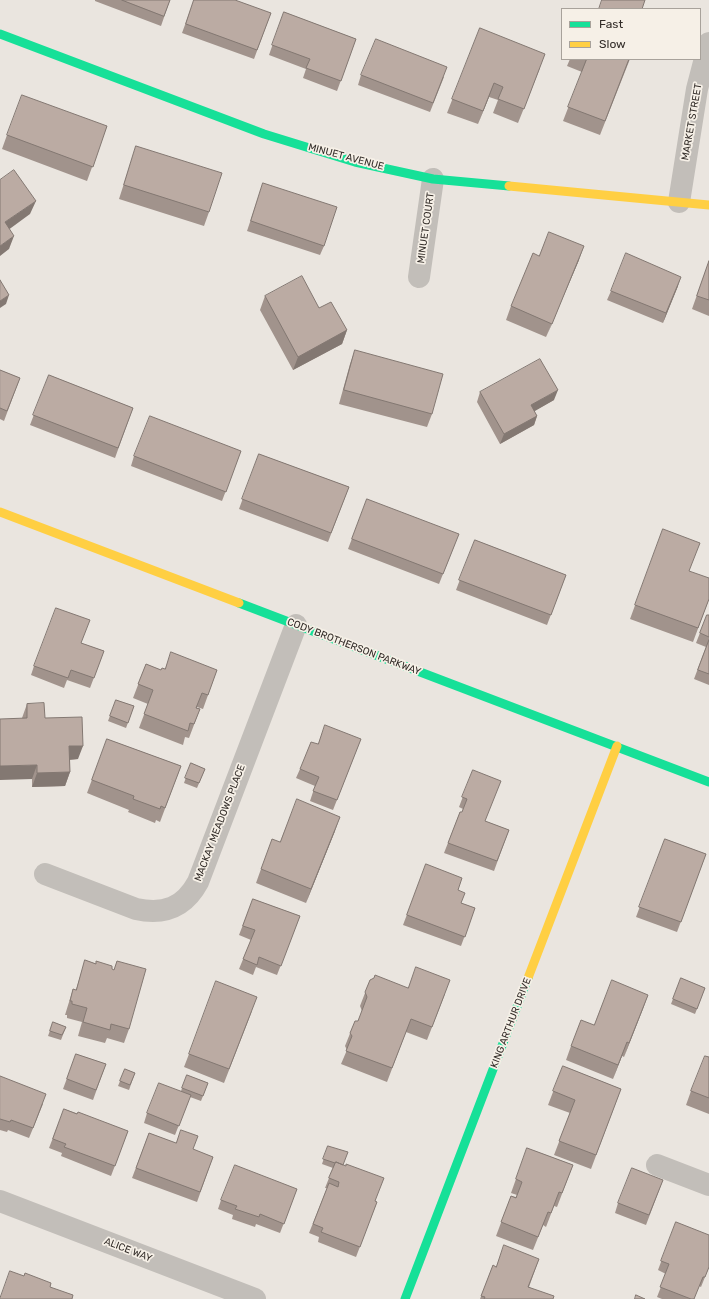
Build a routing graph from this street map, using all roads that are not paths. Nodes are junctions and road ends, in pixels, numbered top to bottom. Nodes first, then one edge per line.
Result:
1 (0, 34) edge
2 (709, 43) edge
3 (433, 179) junction
4 (679, 202) junction
5 (709, 205) edge
6 (419, 278) dead end
7 (0, 512) edge
8 (296, 625) junction
9 (616, 746) junction
10 (709, 782) edge
11 (45, 874) dead end
12 (656, 1165) dead end
13 (709, 1185) edge
14 (0, 1201) edge
15 (255, 1299) edge
16 (405, 1299) edge

1 - 3 street, MINUET AVENUE
2 - 4 street, MARKET STREET
3 - 4 street, MINUET AVENUE
3 - 6 street, MINUET COURT
4 - 5 street, MINUET AVENUE
7 - 8 street, CODY BROTHERSON PARKWAY
8 - 9 street, CODY BROTHERSON PARKWAY
8 - 11 street, MACKAY MEADOWS PLACE
9 - 10 street, CODY BROTHERSON PARKWAY
9 - 16 street, KING ARTHUR DRIVE
12 - 13 street
14 - 15 street, ALICE WAY

